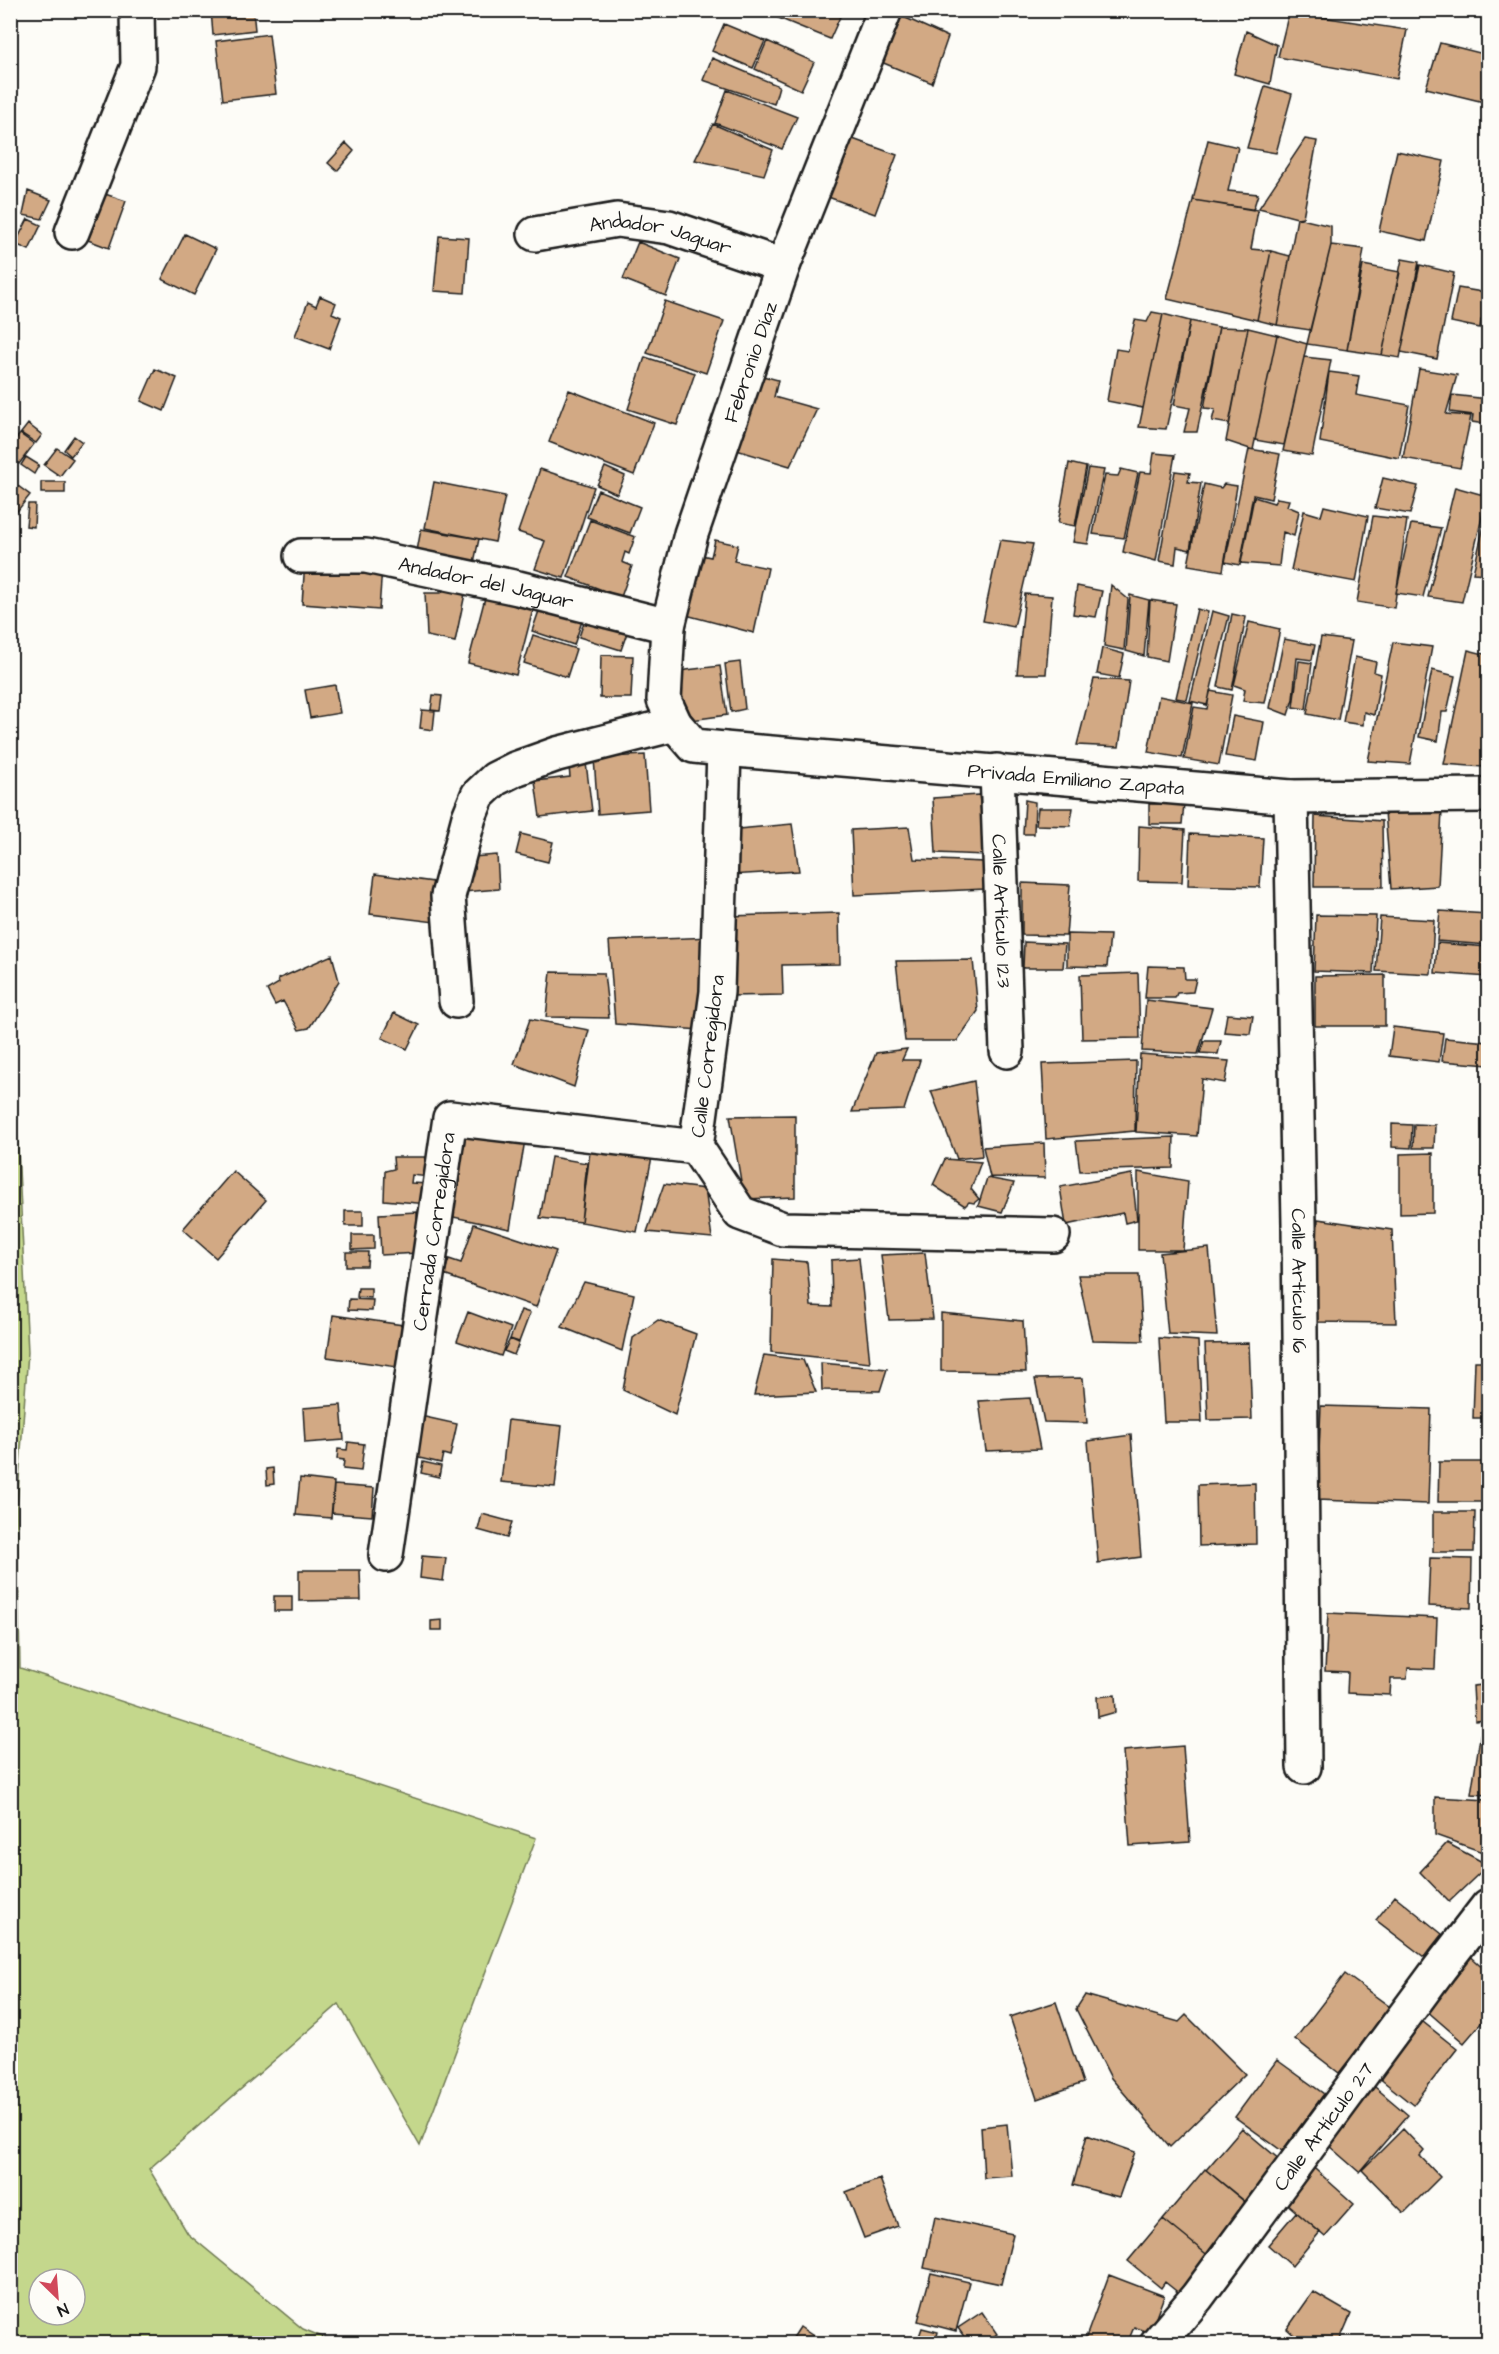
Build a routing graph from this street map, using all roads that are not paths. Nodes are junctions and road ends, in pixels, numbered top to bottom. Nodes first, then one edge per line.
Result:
1 (137, 10) edge
2 (885, 10) edge
3 (72, 232) dead end
4 (535, 234) dead end
5 (783, 266) junction
6 (301, 556) dead end
7 (668, 626) junction
8 (675, 724) junction
9 (724, 749) junction
10 (997, 771) junction
11 (1488, 795) edge
12 (1291, 797) junction
13 (456, 1001) dead end
14 (1007, 1051) dead end
15 (696, 1147) junction
16 (1053, 1235) dead end
17 (386, 1555) dead end
18 (1304, 1767) dead end
19 (1488, 1906) edge
20 (1157, 2343) edge

1 - 3 street
2 - 5 street, Febronio Díaz
4 - 5 street, Andador Jaguar
5 - 7 street, Febronio Díaz
6 - 7 street, Andador del Jaguar
7 - 8 street, Febronio Díaz
8 - 9 street, Privada Emiliano Zapata
8 - 13 street
9 - 10 street, Privada Emiliano Zapata
9 - 15 street, Calle Corregidora
10 - 12 street, Privada Emiliano Zapata
10 - 14 street, Calle Artículo 123
11 - 12 street, Privada Emiliano Zapata
12 - 18 street, Calle Artículo 16
15 - 16 street, Calle Corregidora
15 - 17 street, Cerrada Corregidora
19 - 20 street, Calle Artículo 27

